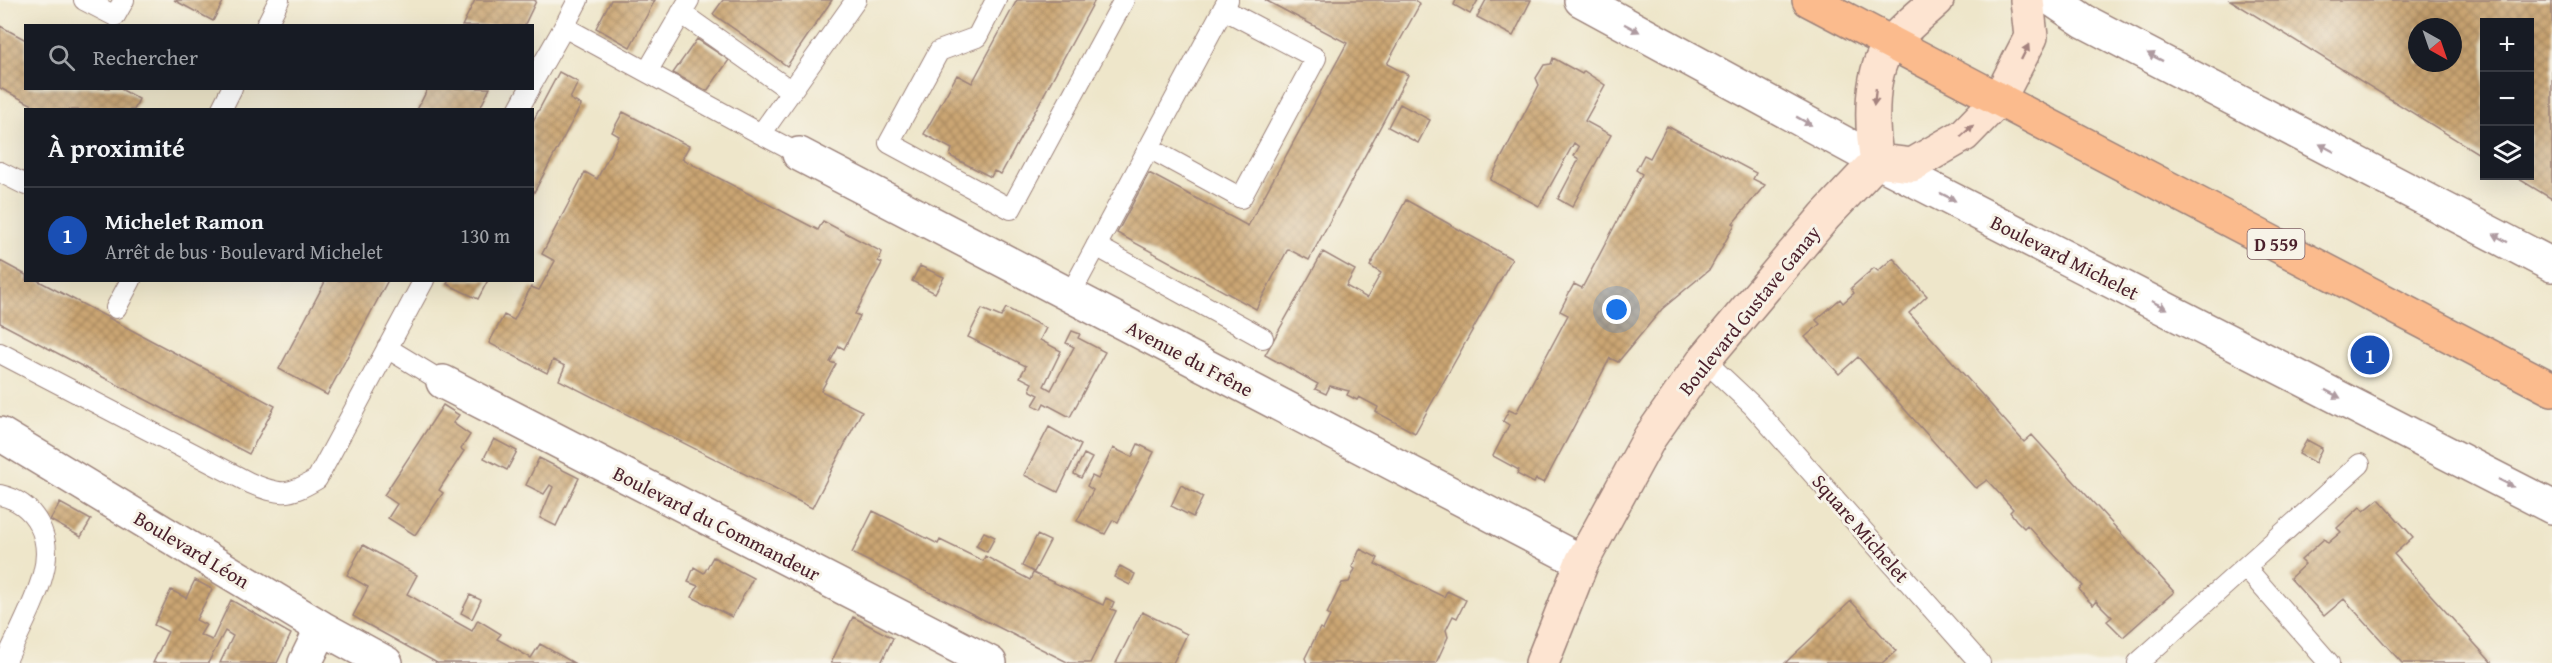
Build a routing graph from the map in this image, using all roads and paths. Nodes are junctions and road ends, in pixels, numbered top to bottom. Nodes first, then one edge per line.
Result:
1 (84, 0) edge
2 (124, 0) edge
3 (279, 0) edge
4 (578, 0) edge
5 (856, 0) edge
6 (996, 0) edge
7 (1124, 0) edge
8 (1581, 0) edge
9 (1809, 0) edge
10 (1937, 0) edge
11 (2027, 0) edge
12 (2052, 0) edge
13 (1226, 4) edge
14 (685, 7) edge
15 (267, 24) edge
16 (564, 27) junction
17 (1891, 42) junction
18 (647, 72) junction
19 (534, 80) edge
20 (231, 90) edge
21 (529, 90) edge
22 (791, 91) junction
23 (1999, 99) junction
24 (222, 108) edge
25 (519, 108) edge
26 (761, 134) junction
27 (1149, 148) junction
28 (799, 154) joint
29 (1877, 161) junction
30 (0, 172) edge
31 (24, 184) edge
32 (1096, 246) junction
33 (2552, 265) edge
34 (130, 282) edge
35 (423, 282) edge
36 (1070, 295) junction
37 (116, 308) dead end
38 (1263, 338) dead end
39 (387, 348) junction
40 (0, 353) edge
41 (1704, 360) junction
42 (443, 382) joint
43 (2552, 389) edge
44 (0, 434) edge
45 (2360, 464) dead end
46 (0, 495) edge
47 (2552, 507) edge
48 (1582, 562) junction
49 (2245, 567) junction
50 (322, 628) junction
51 (1968, 659) edge
52 (5, 663) edge
53 (305, 663) edge
54 (386, 663) edge
55 (990, 663) edge
56 (1542, 663) edge
57 (2138, 663) edge
58 (2329, 663) edge

1 - 2 lane
3 - 15 lane
4 - 16 lane
5 - 22 lane
6 - 7 lane
8 -> 29 street, Boulevard Michelet
9 - 17 main road, D 559
10 - 17 street
23 -> 11 street
33 -> 12 street
13 - 27 lane
13 - 27 lane
14 - 18 lane
14 - 22 lane
16 - 18 lane
16 - 19 lane
17 - 23 main road, D 559
17 -> 29 street
18 - 26 lane
20 - 24 lane
21 - 25 lane
22 - 26 lane
29 -> 23 street
23 - 43 main road, D 559
26 - 28 lane
27 - 32 lane
28 - 36 street, Avenue du Frêne
29 - 41 street, Boulevard Gustave Ganay
29 -> 47 street, Boulevard Michelet
30 - 31 lane
32 - 36 lane
32 - 38 lane
34 - 37 lane
35 - 39 lane
36 - 48 street, Avenue du Frêne
39 - 40 lane
39 - 42 lane
41 - 48 street, Boulevard Gustave Ganay
41 - 51 lane, Square Michelet
42 - 55 street, Boulevard du Commandeur
44 - 50 street, Boulevard Léon
45 - 49 lane
46 - 52 lane
48 - 56 street, Boulevard Gustave Ganay
49 - 57 lane
49 - 58 lane
50 - 53 street
50 - 54 street, Boulevard Léon

